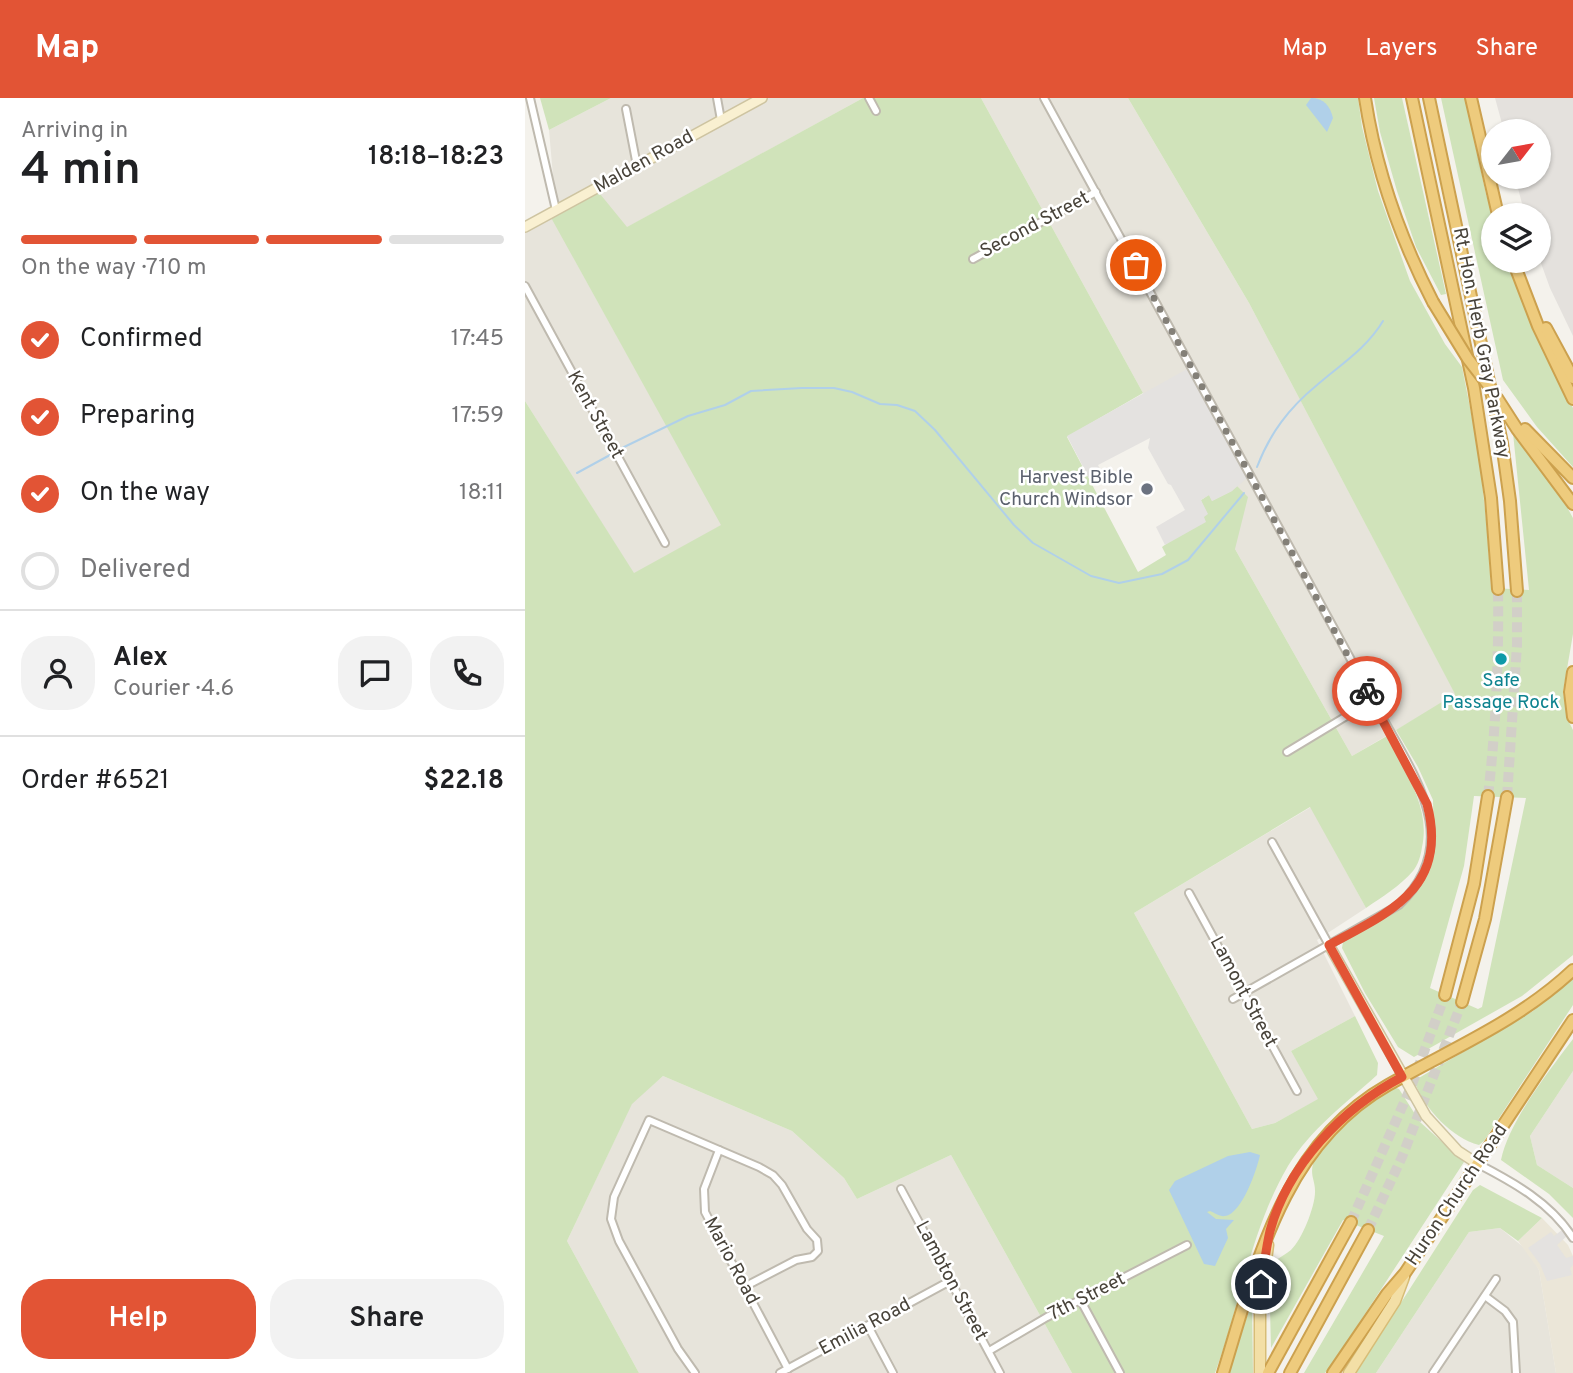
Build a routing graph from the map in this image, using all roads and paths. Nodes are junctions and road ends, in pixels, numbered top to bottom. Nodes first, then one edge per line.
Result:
1 (530, 98) edge
2 (717, 98) edge
3 (762, 98) edge
4 (869, 98) edge
5 (1044, 98) edge
6 (1365, 98) edge
7 (1412, 98) edge
8 (1429, 98) edge
9 (1471, 98) edge
10 (626, 109) dead end
11 (876, 111) dead end
12 (721, 120) junction
13 (637, 166) junction
14 (1096, 192) junction
15 (1496, 203) edge
16 (556, 210) junction
17 (525, 227) edge
18 (973, 259) dead end
19 (1517, 273) edge
20 (1519, 273) edge
21 (525, 286) edge
22 (1573, 378) edge
23 (1573, 399) edge
24 (1525, 434) junction
25 (1573, 478) edge
26 (1573, 504) edge
27 (665, 543) dead end
28 (1498, 589) tunnel mouth
29 (1517, 591) tunnel mouth
30 (1573, 672) edge
31 (1373, 700) junction
32 (1573, 717) edge
33 (1287, 752) dead end
34 (1488, 796) tunnel mouth
35 (1507, 797) tunnel mouth
36 (1272, 842) dead end
37 (1189, 893) dead end
38 (1329, 945) junction
39 (1573, 970) edge
40 (1243, 993) junction
41 (1445, 995) tunnel mouth
42 (1233, 999) dead end
43 (1462, 1002) tunnel mouth
44 (1573, 1020) edge
45 (1402, 1077) junction
46 (1297, 1091) dead end
47 (719, 1150) junction
48 (1478, 1164) junction
49 (901, 1189) dead end
50 (1351, 1222) tunnel mouth
51 (1368, 1230) tunnel mouth
52 (1270, 1231) junction
53 (1573, 1238) edge
54 (1187, 1245) dead end
55 (1405, 1273) junction
56 (1496, 1279) dead end
57 (950, 1281) junction
58 (744, 1287) junction
59 (1485, 1296) junction
60 (1081, 1301) junction
61 (868, 1326) junction
62 (989, 1351) junction
63 (788, 1369) junction
64 (695, 1373) edge
65 (780, 1373) edge
66 (893, 1373) edge
67 (1000, 1373) edge
68 (1120, 1373) edge
69 (1223, 1373) edge
70 (1260, 1373) edge
71 (1268, 1373) edge
72 (1290, 1373) edge
73 (1333, 1373) edge
74 (1349, 1373) edge
75 (1433, 1373) edge
76 (1516, 1373) edge

1 - 16 street
2 - 12 street
3 - 12 main road, Malden Road
4 - 11 street
5 - 14 street
6 - 24 highway, bridge
7 - 28 highway, Rt. Hon. Herb Gray Parkway
8 - 29 highway, Rt. Hon. Herb Gray Parkway
9 - 15 highway
10 - 13 street
12 - 13 main road, Malden Road
13 - 16 main road, Malden Road
14 - 18 street, Second Street
14 - 31 street
16 - 17 main road, Malden Road
19 - 23 highway
20 - 22 highway
21 - 27 street, Kent Street
24 - 25 highway
24 - 26 highway
30 - 32 highway
31 - 33 street
31 - 38 street
34 - 41 highway
35 - 43 highway
36 - 38 street
37 - 40 street, Lamont Street
38 - 40 street
38 - 45 main road
39 - 45 highway
40 - 42 street
40 - 46 street, Lamont Street
44 - 48 highway, Huron Church Road
45 - 48 main road
45 - 52 highway
47 - 58 street, Mario Road
47 - 58 street
47 - 64 street
48 - 53 street
48 - 55 highway, Huron Church Road
49 - 57 street, Lambton Street
50 - 71 highway
51 - 72 highway
52 - 69 highway
52 - 70 main road
54 - 60 street, 7th Street
55 - 73 highway
55 - 74 main road, Huron Church Road
56 - 59 street
57 - 61 street, Emilia Road
57 - 62 street, Lambton Street
58 - 63 street, Mario Road
59 - 75 street
59 - 76 street
60 - 62 street, 7th Street
60 - 68 street
61 - 63 street, Emilia Road
61 - 66 street
62 - 67 street, Lambton Street
63 - 65 street, Emilia Road

